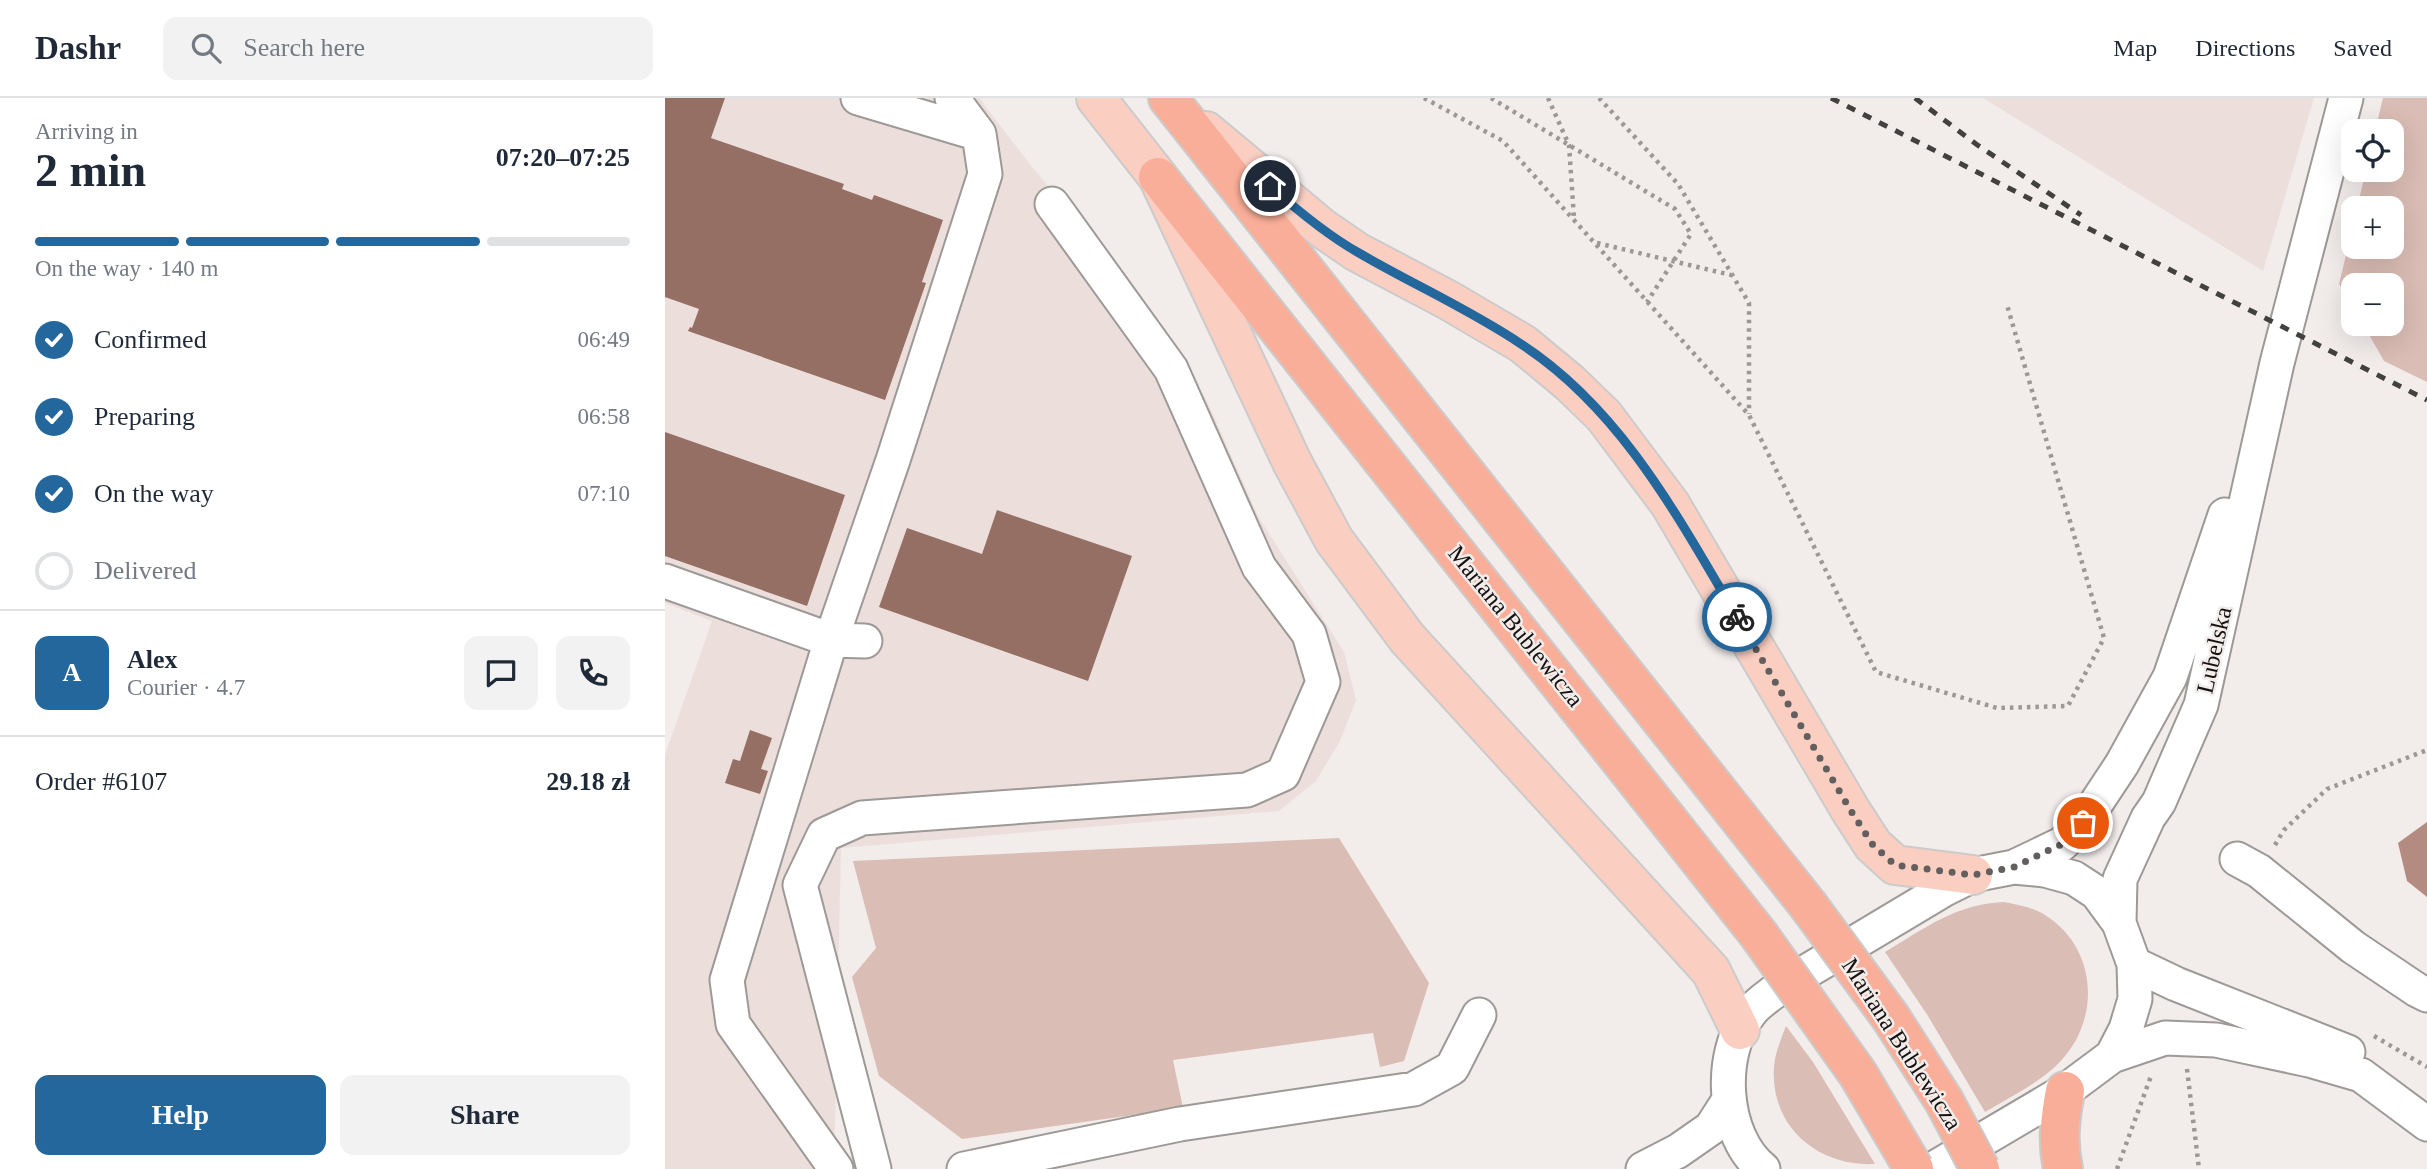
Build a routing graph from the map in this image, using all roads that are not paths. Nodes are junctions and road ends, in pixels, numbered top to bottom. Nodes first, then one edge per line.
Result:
1 (858, 98) edge
2 (953, 98) edge
3 (1096, 98) edge
4 (1168, 98) edge
5 (2346, 98) edge
6 (979, 134) junction
7 (1158, 177) junction
8 (1052, 204) dead end
9 (2277, 363) junction
10 (665, 580) edge
11 (831, 640) junction
12 (865, 642) dead end
13 (2248, 865) road end
14 (2014, 867) junction
15 (1973, 875) junction
16 (2119, 923) junction
17 (2134, 964) junction
18 (2427, 995) edge
19 (1479, 1015) dead end
20 (1740, 1030) junction
21 (2112, 1056) junction
22 (2065, 1091) junction
23 (1729, 1100) junction
24 (2427, 1113) edge
25 (2427, 1124) edge
26 (836, 1169) edge
27 (874, 1169) edge
28 (964, 1169) edge
29 (1643, 1169) edge
30 (1763, 1169) edge
31 (1914, 1169) edge
32 (1933, 1169) edge
33 (1980, 1169) edge
34 (2063, 1169) edge

1 - 6 street
2 - 6 street
3 - 7 main road, Mariana Bublewicza
4 - 15 main road
4 - 33 highway, Mariana Bublewicza, bridge
5 - 9 street, Lubelska
6 - 11 street
7 - 20 main road
7 - 31 highway, Mariana Bublewicza, bridge
8 - 27 street
9 - 14 street, Lubelska
9 - 16 street, Lubelska
10 - 11 street
11 - 12 street
11 - 26 street
13 - 18 street
14 - 15 street
14 - 16 street
15 - 20 street
16 - 17 street
17 - 21 street
17 - 24 street
19 - 28 street
20 - 23 street
21 - 22 street
21 - 25 street
22 - 32 street
22 - 34 highway
23 - 29 street
23 - 30 street

